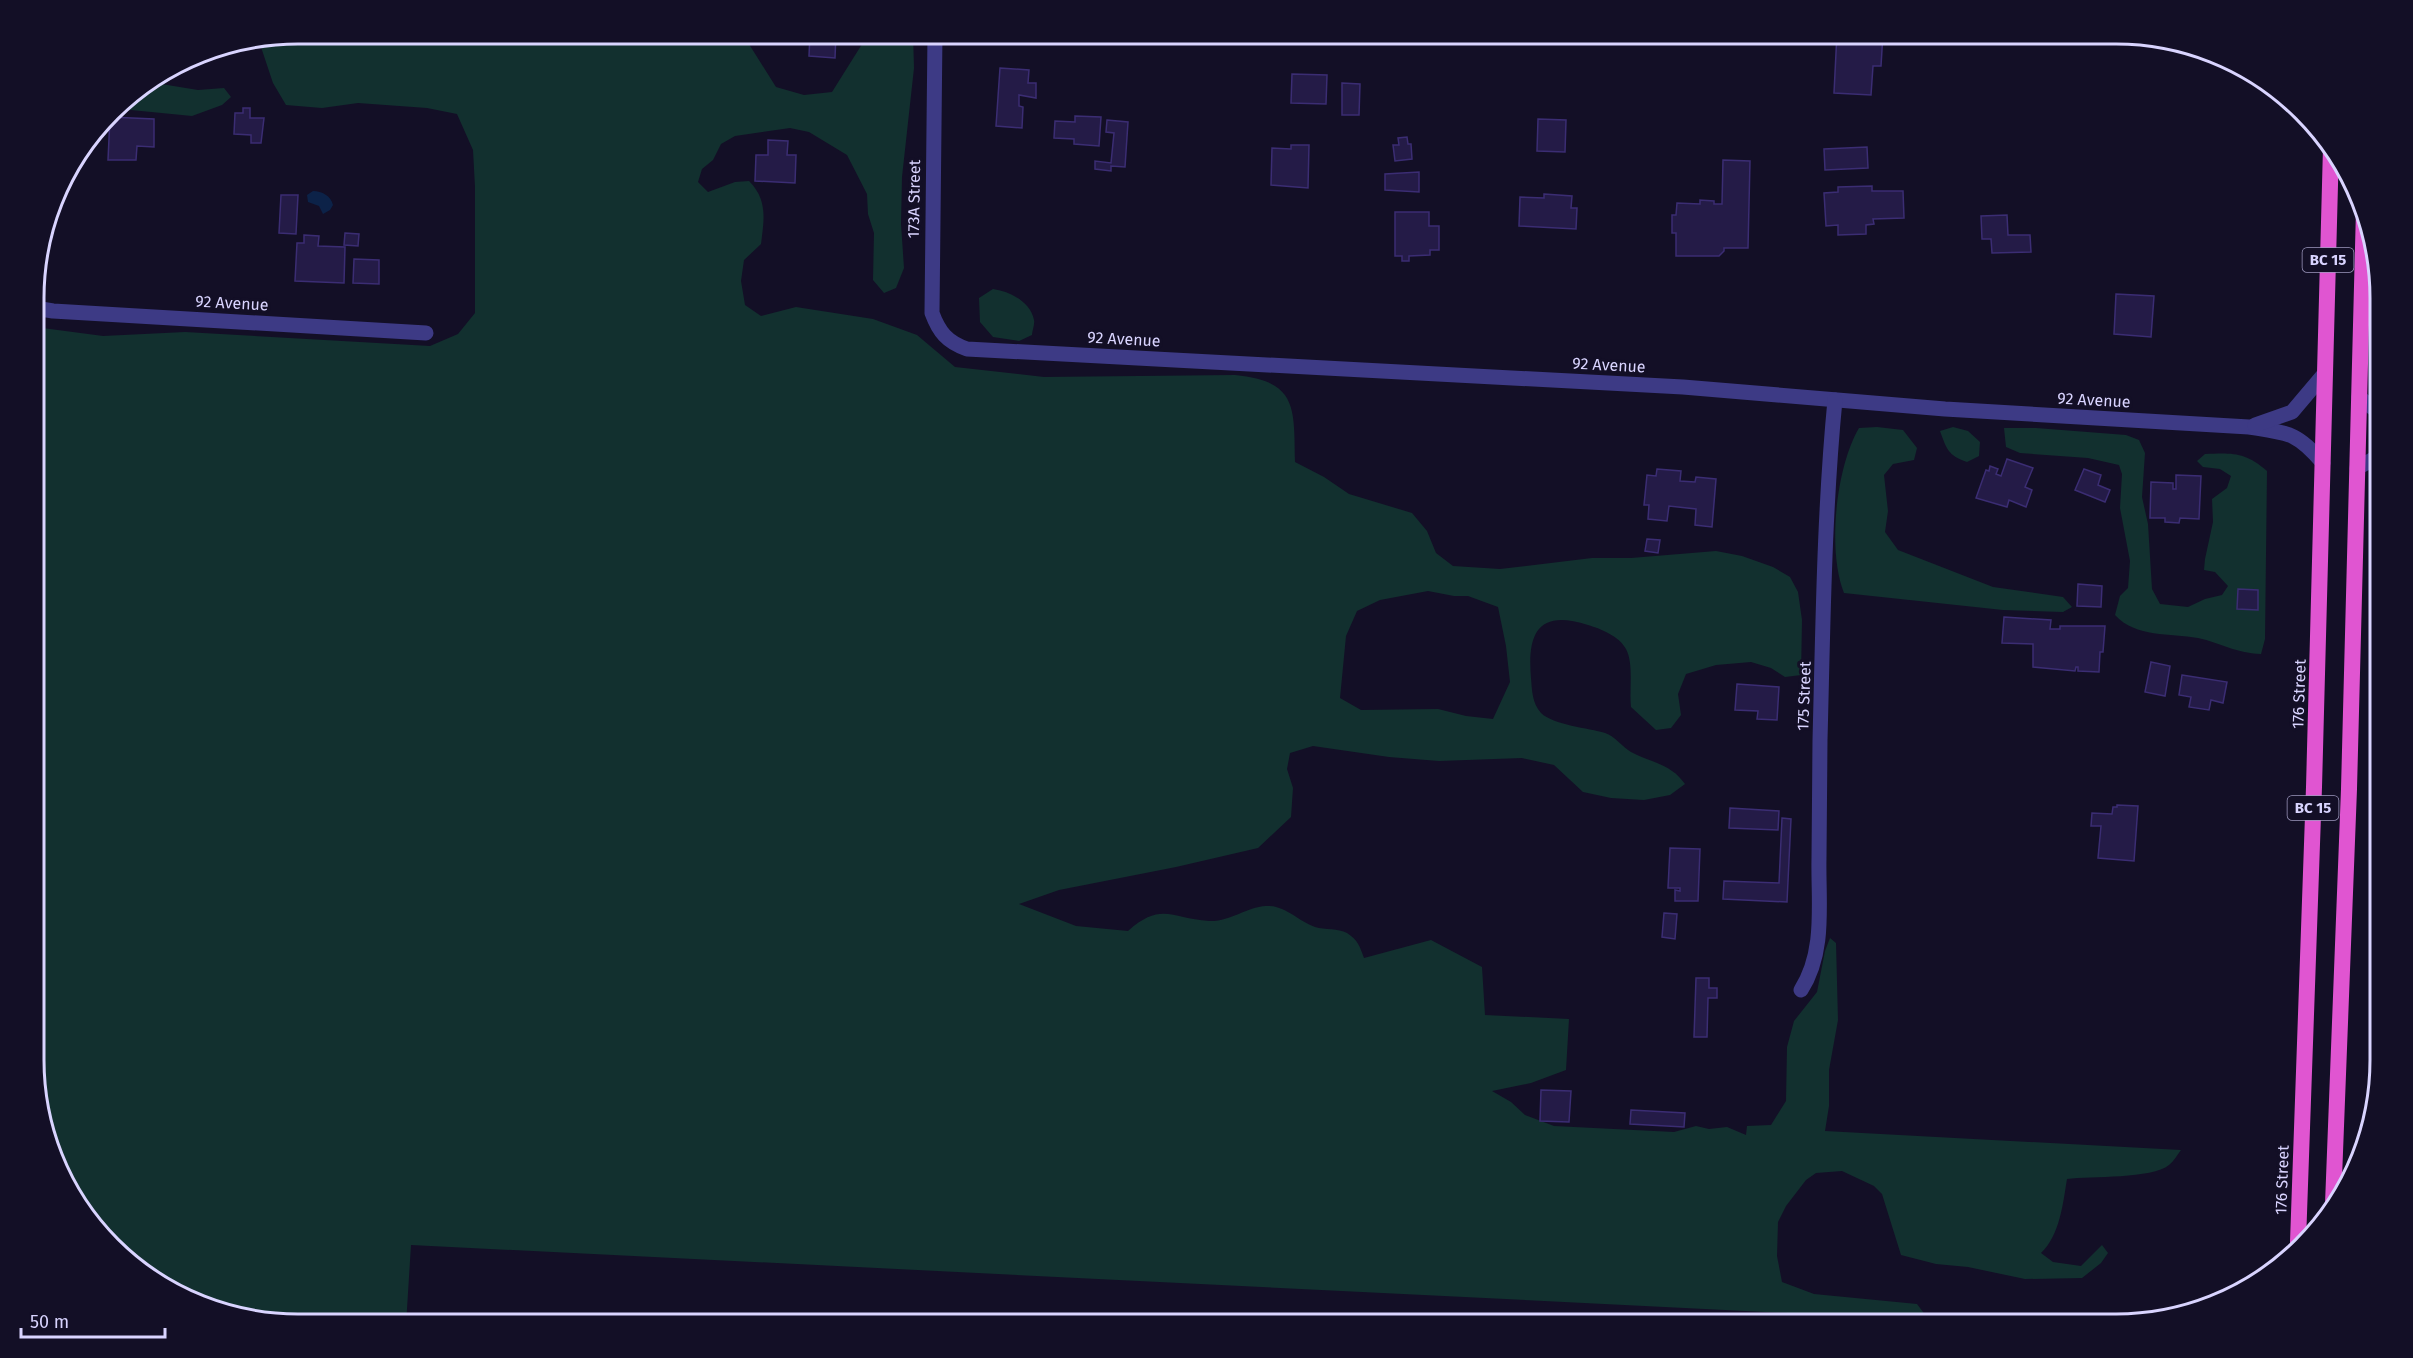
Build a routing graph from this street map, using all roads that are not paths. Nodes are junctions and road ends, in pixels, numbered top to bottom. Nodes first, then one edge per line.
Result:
1 (935, 44) edge
2 (2331, 163) edge
3 (2363, 241) edge
4 (44, 310) edge
5 (426, 333) dead end
6 (967, 349) joint
7 (2325, 374) junction
8 (2359, 397) junction
9 (1835, 400) junction
10 (2370, 406) edge
11 (2249, 427) junction
12 (2370, 461) edge
13 (2323, 463) junction
14 (2357, 468) junction
15 (1801, 990) dead end
16 (2333, 1190) edge
17 (2298, 1237) edge

1 - 6 street, 173A Street
2 - 7 highway, 176 Street / BC 15
3 - 8 highway, BC 15
4 - 5 street, 92 Avenue
6 - 9 street, 92 Avenue
7 - 11 street, 92 Avenue
7 - 13 highway, 176 Street / BC 15
8 - 10 street
8 - 14 highway, BC 15
9 - 11 street, 92 Avenue
9 - 15 street, 175 Street
11 - 13 street, 92 Avenue
12 - 14 street
13 - 17 highway, 176 Street / BC 15
14 - 16 highway, BC 15

